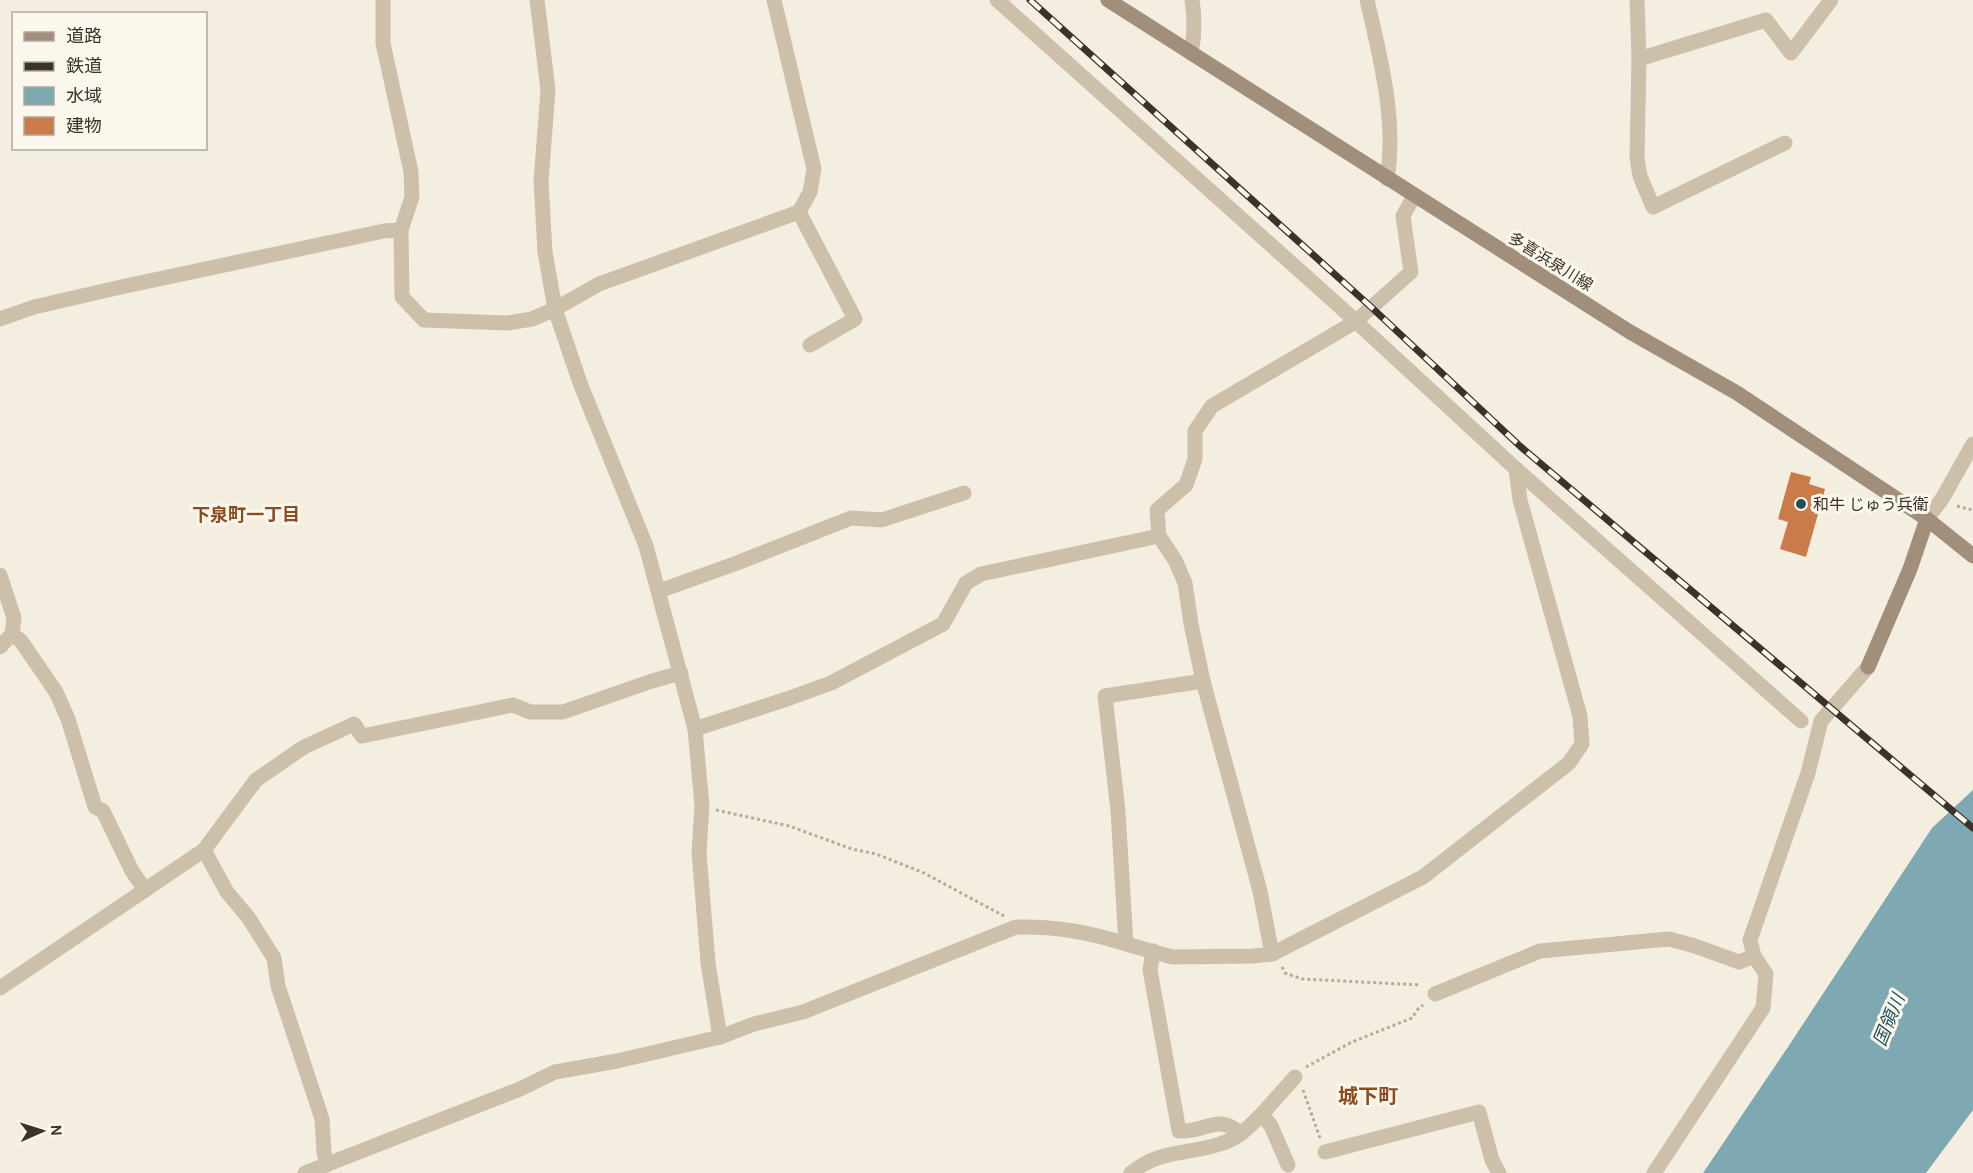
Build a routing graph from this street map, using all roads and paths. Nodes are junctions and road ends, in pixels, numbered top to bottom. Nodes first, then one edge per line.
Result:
1 (383, 0) edge
2 (537, 0) edge
3 (774, 0) edge
4 (997, 0) edge
5 (1108, 0) edge
6 (1192, 0) edge
7 (1367, 0) edge
8 (1637, 0) edge
9 (1831, 0) edge
10 (1191, 53) junction
11 (1639, 58) junction
12 (1785, 143) dead end
13 (1387, 179) junction
14 (1414, 195) junction
15 (799, 212) junction
16 (401, 230) junction
17 (555, 309) junction
18 (0, 319) edge
19 (1355, 322) junction
20 (810, 345) dead end
21 (1973, 444) edge
22 (1516, 469) junction
23 (964, 493) dead end
24 (1927, 519) junction
25 (1159, 536) junction
26 (1973, 556) edge
27 (0, 575) edge
28 (659, 591) junction
29 (12, 634) junction
30 (0, 647) edge
31 (1869, 667) joint
32 (681, 673) junction
33 (1203, 681) junction
34 (1802, 721) dead end
35 (695, 729) junction
36 (702, 807) junction
37 (204, 850) junction
38 (145, 890) junction
39 (1016, 927) junction
40 (1126, 944) junction
41 (1153, 951) junction
42 (1272, 954) junction
43 (1754, 956) junction
44 (0, 988) edge
45 (1435, 994) junction
46 (720, 1037) junction
47 (1295, 1077) junction
48 (1262, 1114) junction
49 (1241, 1134) junction
50 (1325, 1152) joint
51 (327, 1165) junction
52 (1288, 1165) dead end
53 (304, 1173) edge
54 (1131, 1173) edge
55 (1499, 1173) edge
56 (1654, 1173) edge

1 - 16 street
2 - 17 street
3 - 15 street
4 - 19 street
5 - 10 main road, 多喜浜泉川線
6 - 10 street
7 - 13 street
8 - 11 street
9 - 11 street
10 - 13 main road, 多喜浜泉川線
11 - 12 street
13 - 14 main road, 多喜浜泉川線
14 - 19 street
14 - 24 main road, 多喜浜泉川線
15 - 17 street
15 - 20 street
16 - 17 street
16 - 18 street
17 - 28 street
19 - 22 street
19 - 25 street
21 - 24 street
22 - 34 street
22 - 42 street
23 - 28 street
24 - 26 main road, 多喜浜泉川線
24 - 31 main road
25 - 33 street
25 - 35 street
27 - 29 street
28 - 32 street
29 - 30 street
29 - 38 street
31 - 43 street
32 - 35 street
32 - 37 street
33 - 40 street
33 - 42 street
35 - 36 street
36 - 39 path
36 - 46 street
37 - 38 street
37 - 51 street
38 - 44 street
39 - 40 street
39 - 46 street
40 - 41 street
41 - 42 street
41 - 49 street
42 - 45 path
43 - 45 street
43 - 56 street
45 - 47 path
46 - 51 street
47 - 48 street
47 - 50 path
48 - 49 street
48 - 52 street
49 - 54 street
50 - 55 street
51 - 53 street

